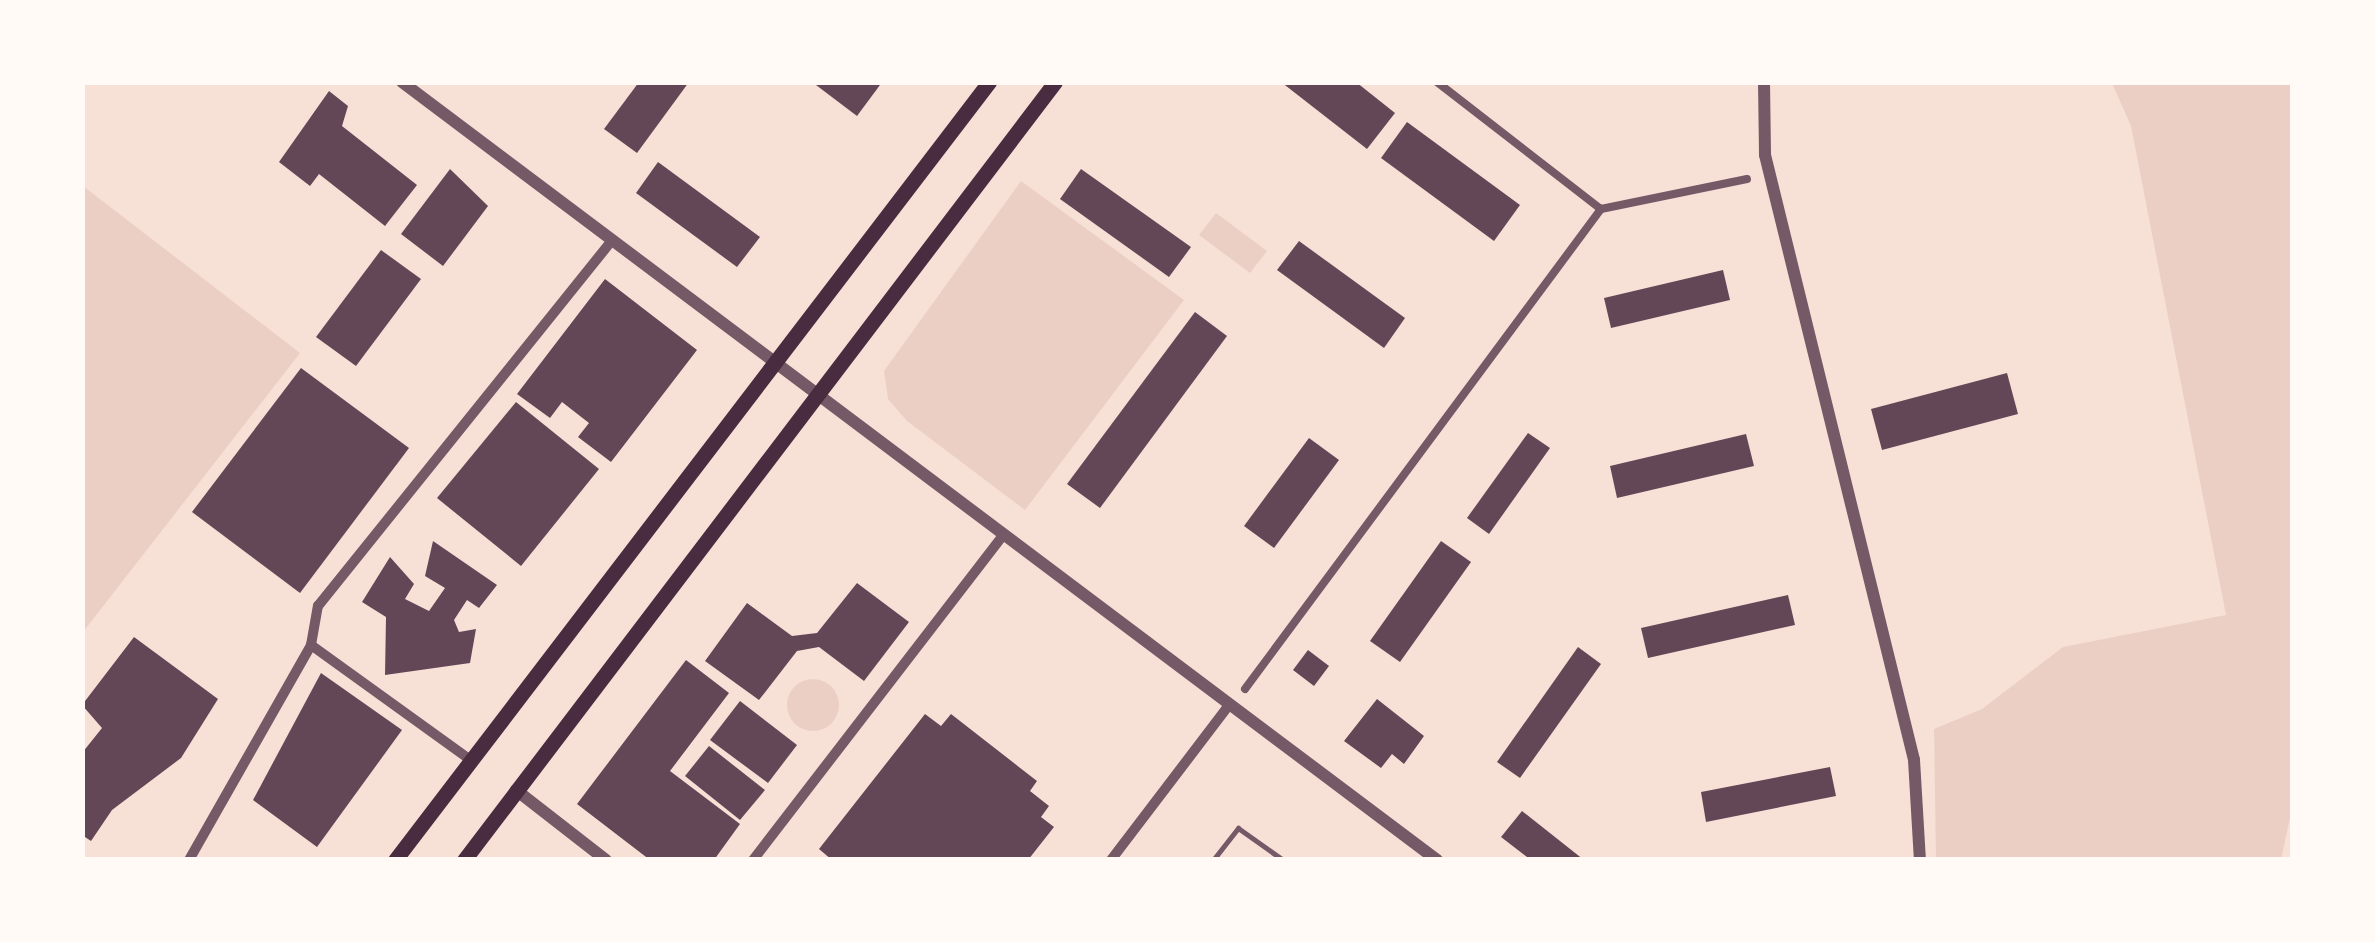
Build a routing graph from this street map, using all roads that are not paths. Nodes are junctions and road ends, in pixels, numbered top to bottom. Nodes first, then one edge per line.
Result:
1 (402, 82) edge
2 (990, 82) edge
3 (1054, 82) edge
4 (1437, 82) edge
5 (1764, 82) edge
6 (1747, 179) dead end
7 (1601, 209) junction
8 (608, 245) junction
9 (773, 363) junction
10 (820, 397) junction
11 (1002, 537) junction
12 (311, 645) junction
13 (1245, 689) dead end
14 (1227, 708) junction
15 (469, 759) junction
16 (516, 790) junction
17 (190, 860) edge
18 (395, 860) edge
19 (464, 860) edge
20 (606, 860) edge
21 (753, 860) edge
22 (1111, 860) edge
23 (1214, 860) edge
24 (1283, 860) edge
25 (1437, 860) edge
26 (1920, 860) edge

1 - 8 street
2 - 9 main road
3 - 10 main road
4 - 7 street
5 - 26 street
6 - 7 street
7 - 13 street
8 - 9 street
8 - 12 street
9 - 10 street
9 - 15 main road
10 - 11 street
10 - 16 main road
11 - 14 street
11 - 21 street
12 - 15 street
12 - 17 street
14 - 22 street
14 - 25 street
15 - 18 main road
16 - 19 main road
16 - 20 street
23 - 24 lane

